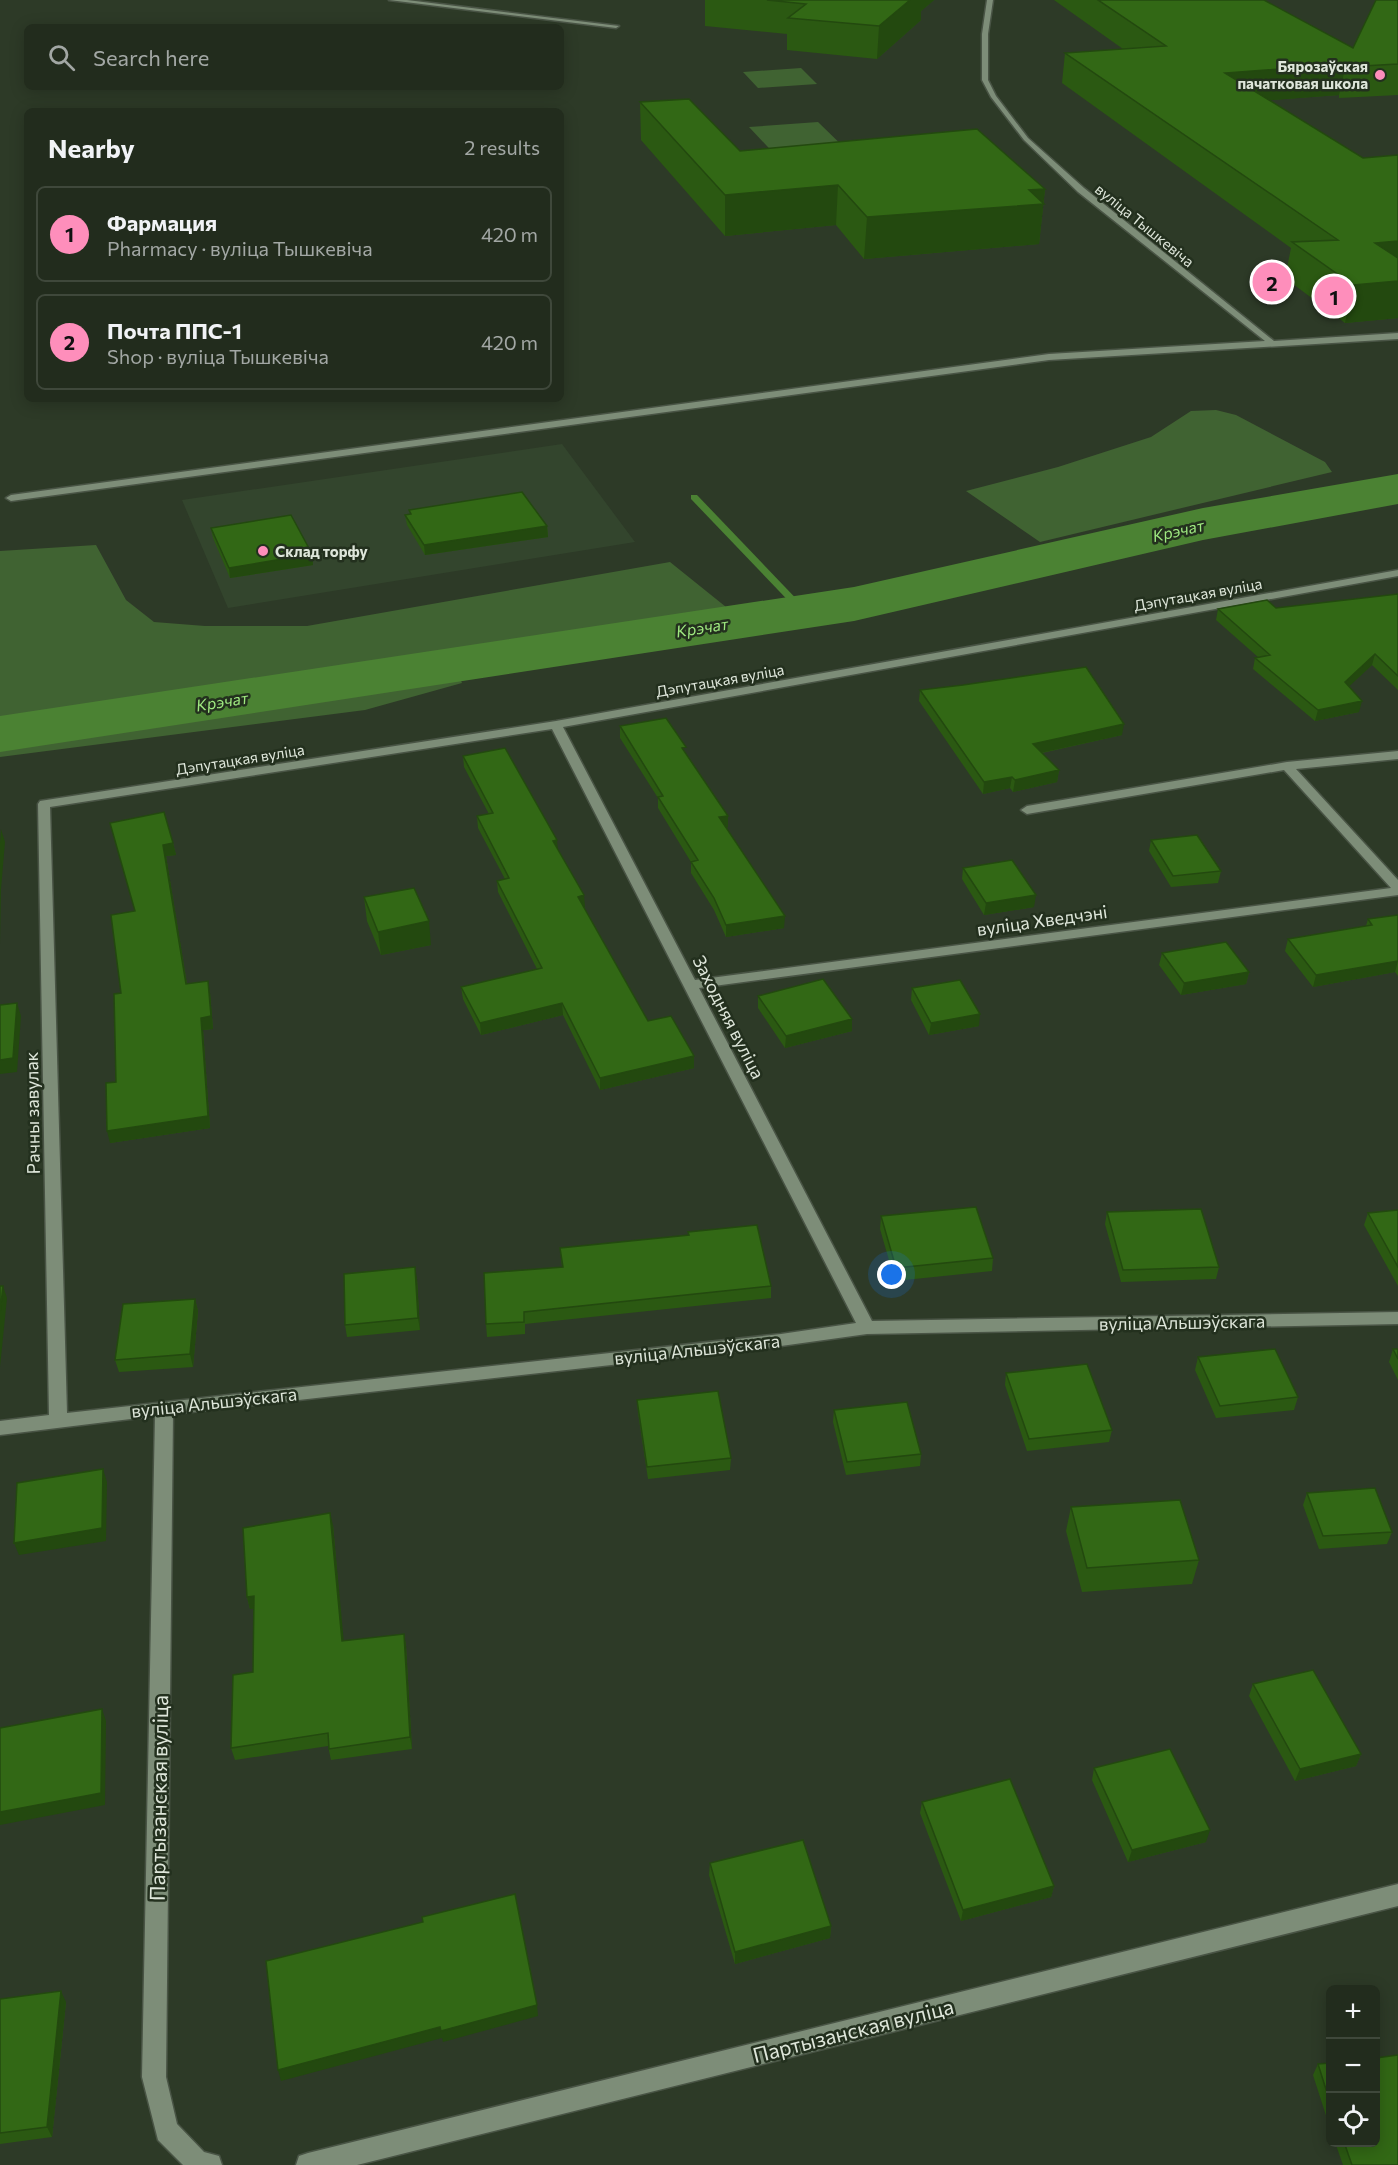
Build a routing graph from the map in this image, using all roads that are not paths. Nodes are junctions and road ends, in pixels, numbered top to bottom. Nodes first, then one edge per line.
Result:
1 (392, 0) edge
2 (990, 0) edge
3 (616, 26) dead end
4 (1398, 336) edge
5 (1273, 344) junction
6 (10, 498) dead end
7 (1398, 573) edge
8 (555, 725) junction
9 (1398, 755) edge
10 (1287, 766) junction
11 (44, 804) joint
12 (1027, 810) dead end
13 (1398, 890) edge
14 (691, 985) junction
15 (1398, 1318) edge
16 (867, 1328) junction
17 (164, 1408) junction
18 (58, 1421) junction
19 (0, 1428) edge
20 (1398, 1895) edge
21 (210, 2165) edge
22 (308, 2165) edge

1 - 3 street
2 - 5 street, вуліца Тышкевіча
4 - 5 street
5 - 6 street
7 - 8 street, Дэпутацкая вуліца
8 - 11 street, Дэпутацкая вуліца
8 - 14 street, Заходняя вуліца
9 - 10 street
10 - 12 street
10 - 13 street, вуліца Хведчэні
11 - 18 street, Рачны завулак
13 - 14 street, вуліца Хведчэні
14 - 16 street, Заходняя вуліца
15 - 16 street, вуліца Альшэўскага
16 - 17 street, вуліца Альшэўскага
17 - 18 street, вуліца Альшэўскага
17 - 21 street, Партызанская вуліца
18 - 19 street, вуліца Альшэўскага
20 - 22 street, Партызанская вуліца

